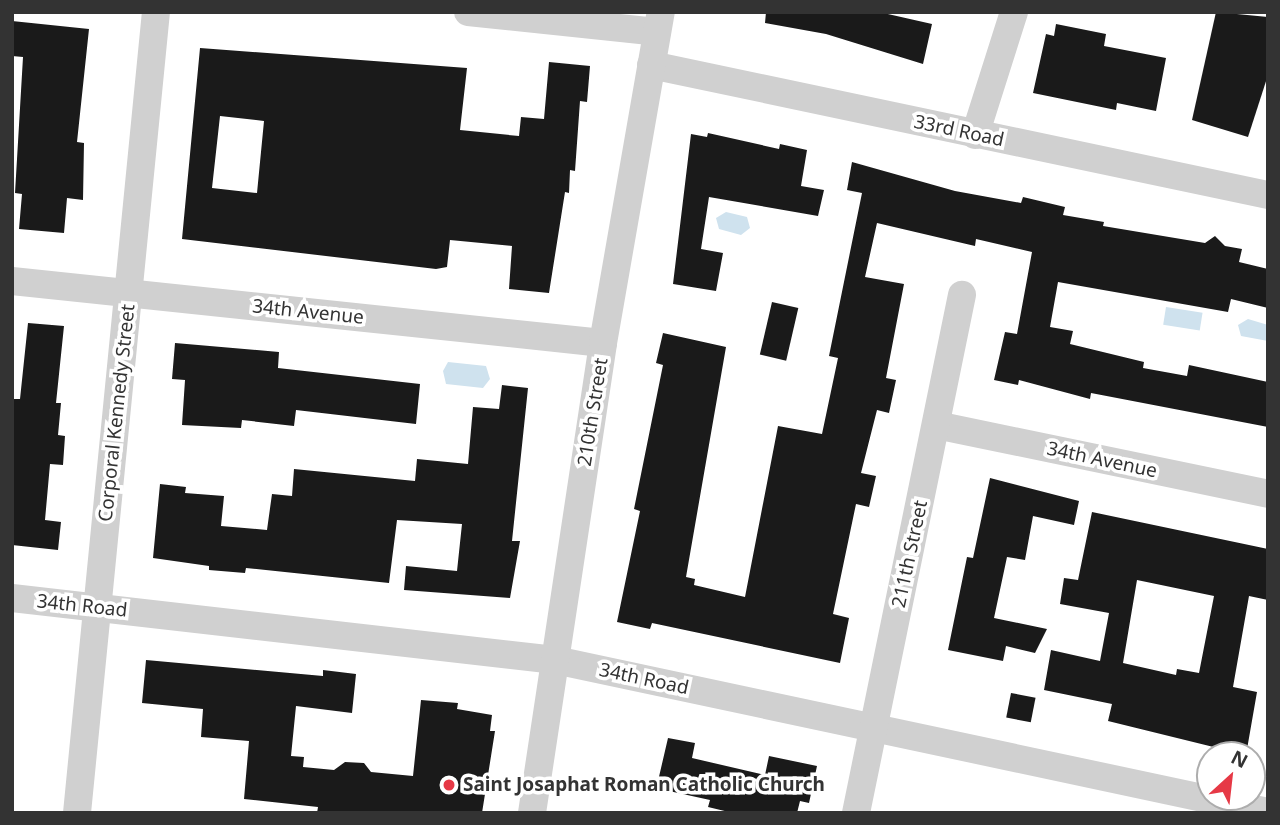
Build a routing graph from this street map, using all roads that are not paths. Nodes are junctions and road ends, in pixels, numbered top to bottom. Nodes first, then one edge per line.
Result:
1 (156, 12) edge
2 (468, 12) edge
3 (1014, 12) edge
4 (659, 22) edge
5 (651, 65) junction
6 (975, 135) junction
7 (1268, 195) edge
8 (12, 281) edge
9 (130, 293) junction
10 (962, 295) dead end
11 (603, 343) junction
12 (936, 425) junction
13 (1268, 494) edge
14 (12, 598) edge
15 (96, 607) junction
16 (555, 660) junction
17 (873, 730) junction
18 (1268, 812) edge
19 (77, 813) edge
20 (532, 813) edge
21 (856, 813) edge

1 - 9 street, Corporal Kennedy Street
2 - 4 street
3 - 6 street
4 - 5 street, 210th Street
5 - 6 street, 33rd Road
5 - 11 street, 210th Street
6 - 7 street, 33rd Road
8 - 9 street, 34th Avenue
9 - 11 street, 34th Avenue
9 - 15 street, Corporal Kennedy Street
10 - 12 street, 211th Street
11 - 16 street, 210th Street
12 - 13 street, 34th Avenue
12 - 17 street, 211th Street
14 - 15 street, 34th Road
15 - 16 street, 34th Road
15 - 19 street, Corporal Kennedy Street
16 - 17 street, 34th Road
16 - 20 street, 210th Street
17 - 18 street, 34th Road
17 - 21 street, 211th Street

